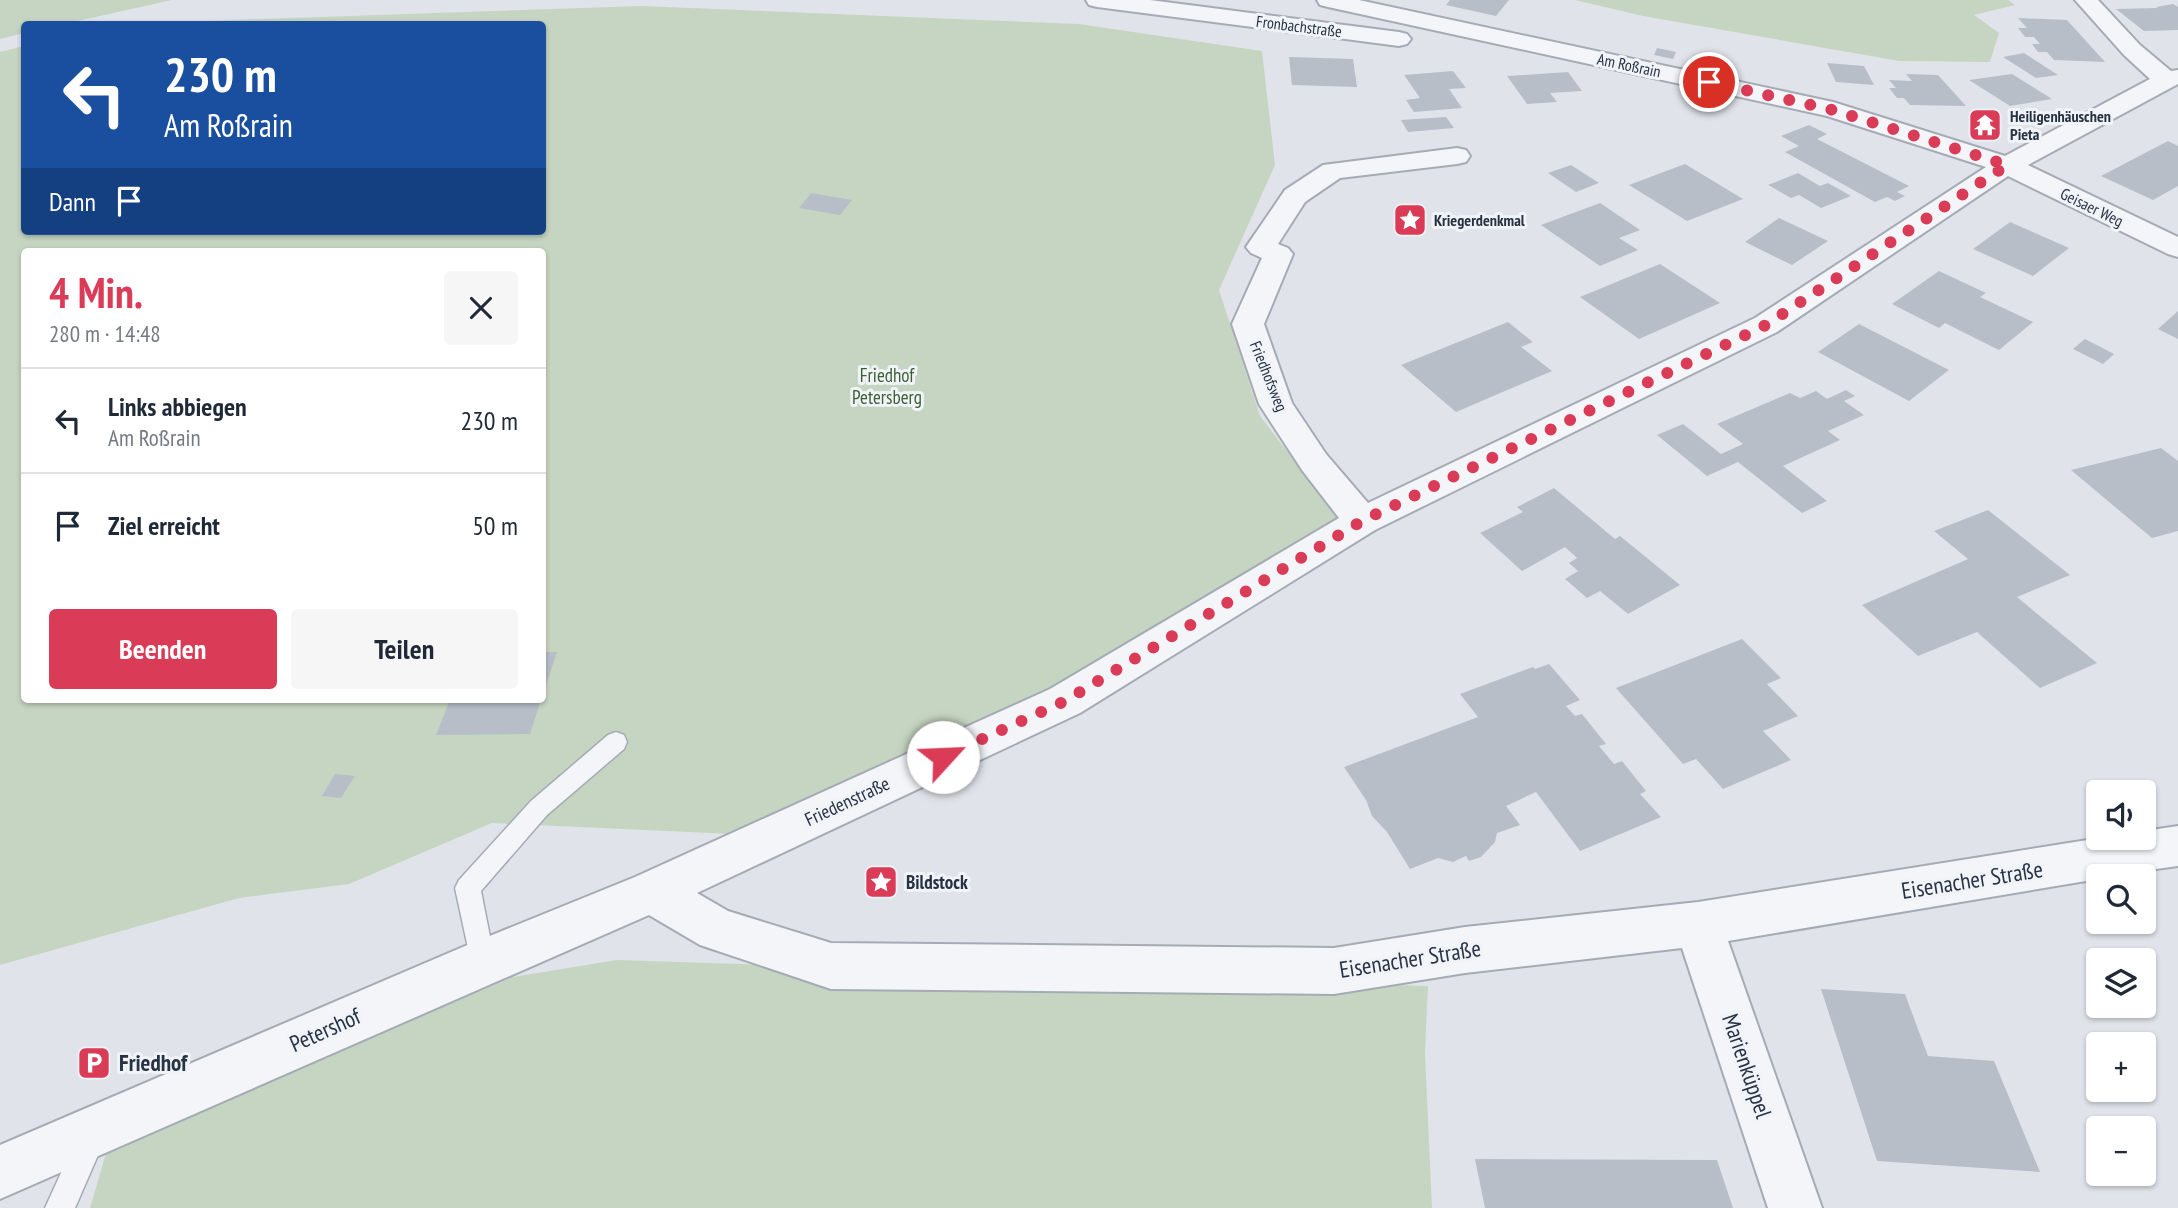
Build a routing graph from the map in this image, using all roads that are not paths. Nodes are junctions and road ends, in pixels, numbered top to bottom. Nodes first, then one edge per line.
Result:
1 (1097, 0) edge
2 (1328, 0) edge
3 (2087, 0) edge
4 (1501, 38) junction
5 (2172, 78) edge
6 (1457, 156) dead end
7 (2007, 165) junction
8 (2178, 248) edge
9 (1362, 521) junction
10 (616, 742) dead end
11 (2178, 846) edge
12 (651, 891) junction
13 (1698, 925) junction
14 (482, 962) junction
15 (95, 1130) junction
16 (0, 1172) edge
17 (60, 1208) edge
18 (1795, 1208) edge

1 - 4 street, Fronbachstraße
2 - 4 street, Am Roßrain
3 - 5 street
4 - 7 street, Am Roßrain
5 - 7 street, Friedenstraße
6 - 9 street, Friedhofsweg
7 - 8 street, Geisaer Weg
7 - 9 street, Friedenstraße
9 - 12 street, Friedenstraße
10 - 14 lane
11 - 13 street, Eisenacher Straße
12 - 13 street, Eisenacher Straße
12 - 14 street, Petershof
13 - 18 street, Marienküppel
14 - 15 street, Petershof
15 - 16 street, Petershof
15 - 17 lane

